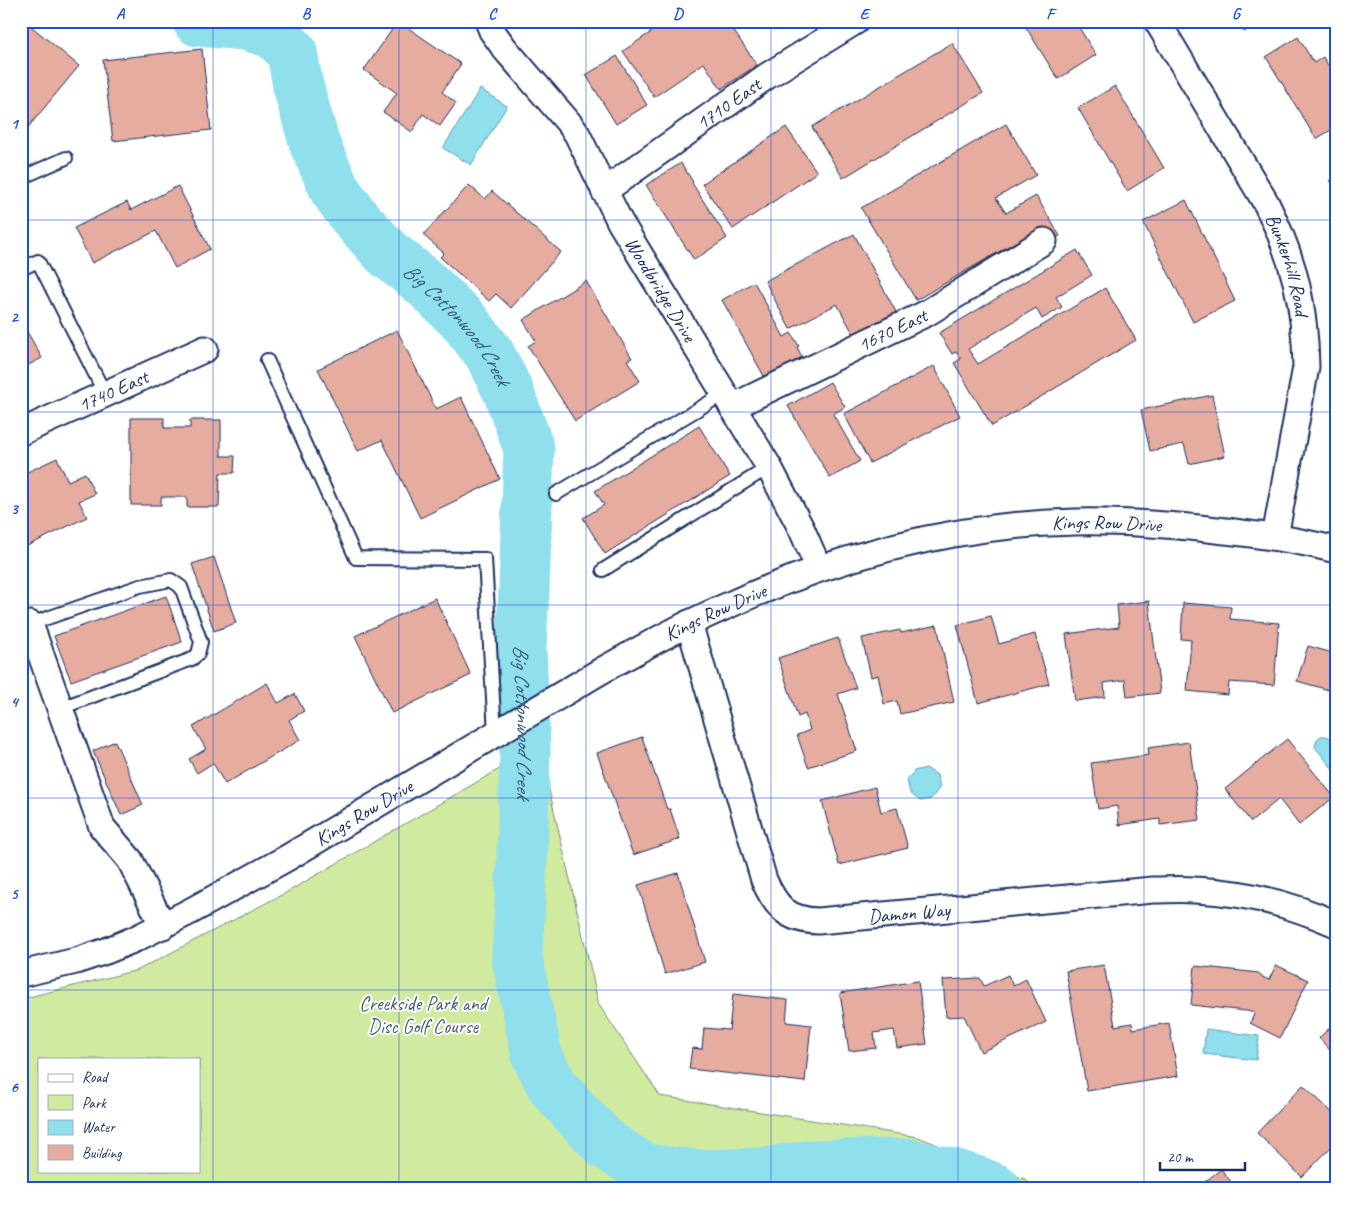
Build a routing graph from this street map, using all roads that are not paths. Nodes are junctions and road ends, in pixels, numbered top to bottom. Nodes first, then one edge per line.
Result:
1 (488, 21) edge
2 (856, 21) edge
3 (1157, 21) edge
4 (66, 158) dead end
5 (21, 178) edge
6 (604, 191) junction
7 (1044, 241) dead end
8 (21, 269) edge
9 (205, 349) dead end
10 (267, 360) dead end
11 (105, 394) junction
12 (728, 400) junction
13 (21, 432) edge
14 (769, 467) junction
15 (556, 494) dead end
16 (1276, 537) junction
17 (1336, 550) edge
18 (819, 569) junction
19 (603, 570) dead end
20 (689, 623) junction
21 (30, 624) joint
22 (61, 708) junction
23 (495, 734) junction
24 (1336, 924) edge
25 (163, 926) junction
26 (21, 974) edge

1 - 6 street, Woodbridge Drive
2 - 6 street, 1710 East
3 - 16 street, Bunkerhill Road
4 - 5 lane
6 - 12 street, Woodbridge Drive
7 - 12 street, 1670 East
8 - 11 lane
9 - 11 street, 1740 East
10 - 23 lane
11 - 13 street, 1740 East
12 - 14 street, Woodbridge Drive
12 - 15 lane
14 - 18 street, Woodbridge Drive
14 - 19 lane
16 - 17 street, Kings Row Drive
16 - 18 street, Kings Row Drive
18 - 20 street, Kings Row Drive
20 - 23 street, Kings Row Drive
20 - 24 street, Damon Way
21 - 22 street
21 - 22 lane
22 - 25 street
23 - 25 street, Kings Row Drive
25 - 26 street, Kings Row Drive

